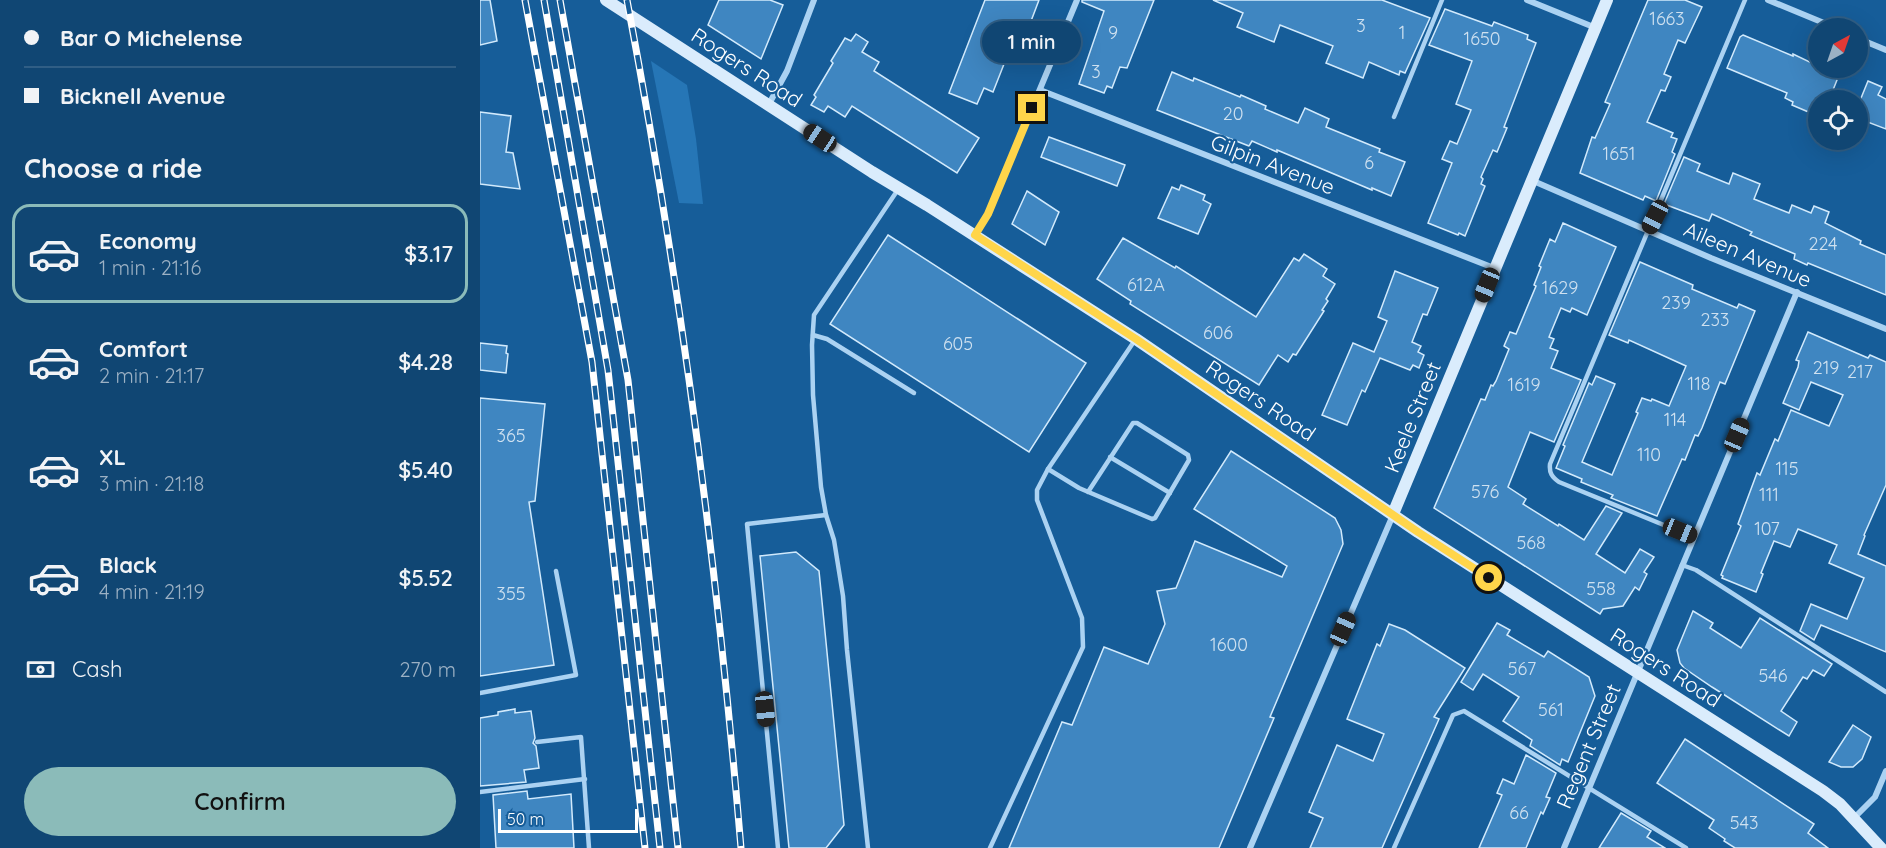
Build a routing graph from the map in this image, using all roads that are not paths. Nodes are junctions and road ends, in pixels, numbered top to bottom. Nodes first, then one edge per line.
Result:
1 (606, 0) edge
2 (814, 0) edge
3 (1077, 0) edge
4 (1442, 0) edge
5 (1527, 0) edge
6 (1607, 0) edge
7 (1745, 0) edge
8 (1768, 0) edge
9 (1812, 18) edge
10 (1596, 28) junction
11 (1868, 43) edge
12 (1886, 50) edge
13 (1040, 90) junction
14 (769, 104) junction
15 (1394, 117) dead end
16 (1531, 180) junction
17 (898, 188) junction
18 (1649, 229) junction
19 (975, 235) junction
20 (1494, 268) junction
21 (1797, 292) junction
22 (1886, 329) edge
23 (813, 335) junction
24 (1136, 339) junction
25 (914, 393) dead end
26 (1110, 457) junction
27 (1048, 469) junction
28 (1088, 492) junction
29 (1170, 493) junction
30 (1393, 514) junction
31 (826, 515) junction
32 (1693, 537) junction
33 (1682, 565) junction
34 (556, 571) dead end
35 (1637, 672) junction
36 (1886, 692) edge
37 (480, 693) edge
38 (537, 742) dead end
39 (1886, 771) edge
40 (585, 778) junction
41 (1589, 787) junction
42 (480, 792) edge
43 (1853, 819) junction
44 (589, 848) edge
45 (778, 848) edge
46 (868, 848) edge
47 (990, 848) edge
48 (1250, 848) edge
49 (1394, 848) edge
50 (1563, 848) edge
51 (1686, 848) edge
52 (1881, 848) edge

1 - 14 main road, Rogers Road
2 - 14 street
3 - 13 street
4 - 15 lane
5 - 10 street
6 - 10 main road, Keele Street
7 - 18 lane
8 - 9 street
10 - 16 main road, Keele Street
11 - 12 street
13 - 19 street
13 - 20 street, Gilpin Avenue
14 - 17 main road, Rogers Road
16 - 18 street, Aileen Avenue
16 - 20 main road, Keele Street
17 - 19 main road, Rogers Road
17 - 23 lane
18 - 21 street, Aileen Avenue
18 - 32 lane
19 - 24 main road, Rogers Road
20 - 30 main road, Keele Street
21 - 22 street, Aileen Avenue
21 - 32 street, Regent Street
23 - 25 lane
23 - 31 lane
24 - 27 lane
24 - 30 main road, Rogers Road
26 - 28 lane
26 - 29 lane
26 - 29 lane
27 - 28 lane
27 - 47 lane
28 - 29 lane
30 - 35 main road, Rogers Road
30 - 48 street, Keele Street
31 - 45 lane
31 - 46 lane
32 - 33 street, Regent Street
33 - 35 street, Regent Street
33 - 36 lane
34 - 37 lane
35 - 41 street, Regent Street
35 - 43 main road, Rogers Road
38 - 40 lane
39 - 43 street
40 - 42 lane
40 - 44 lane
41 - 49 lane
41 - 50 street, Regent Street
41 - 51 lane
43 - 52 main road, Rogers Road

